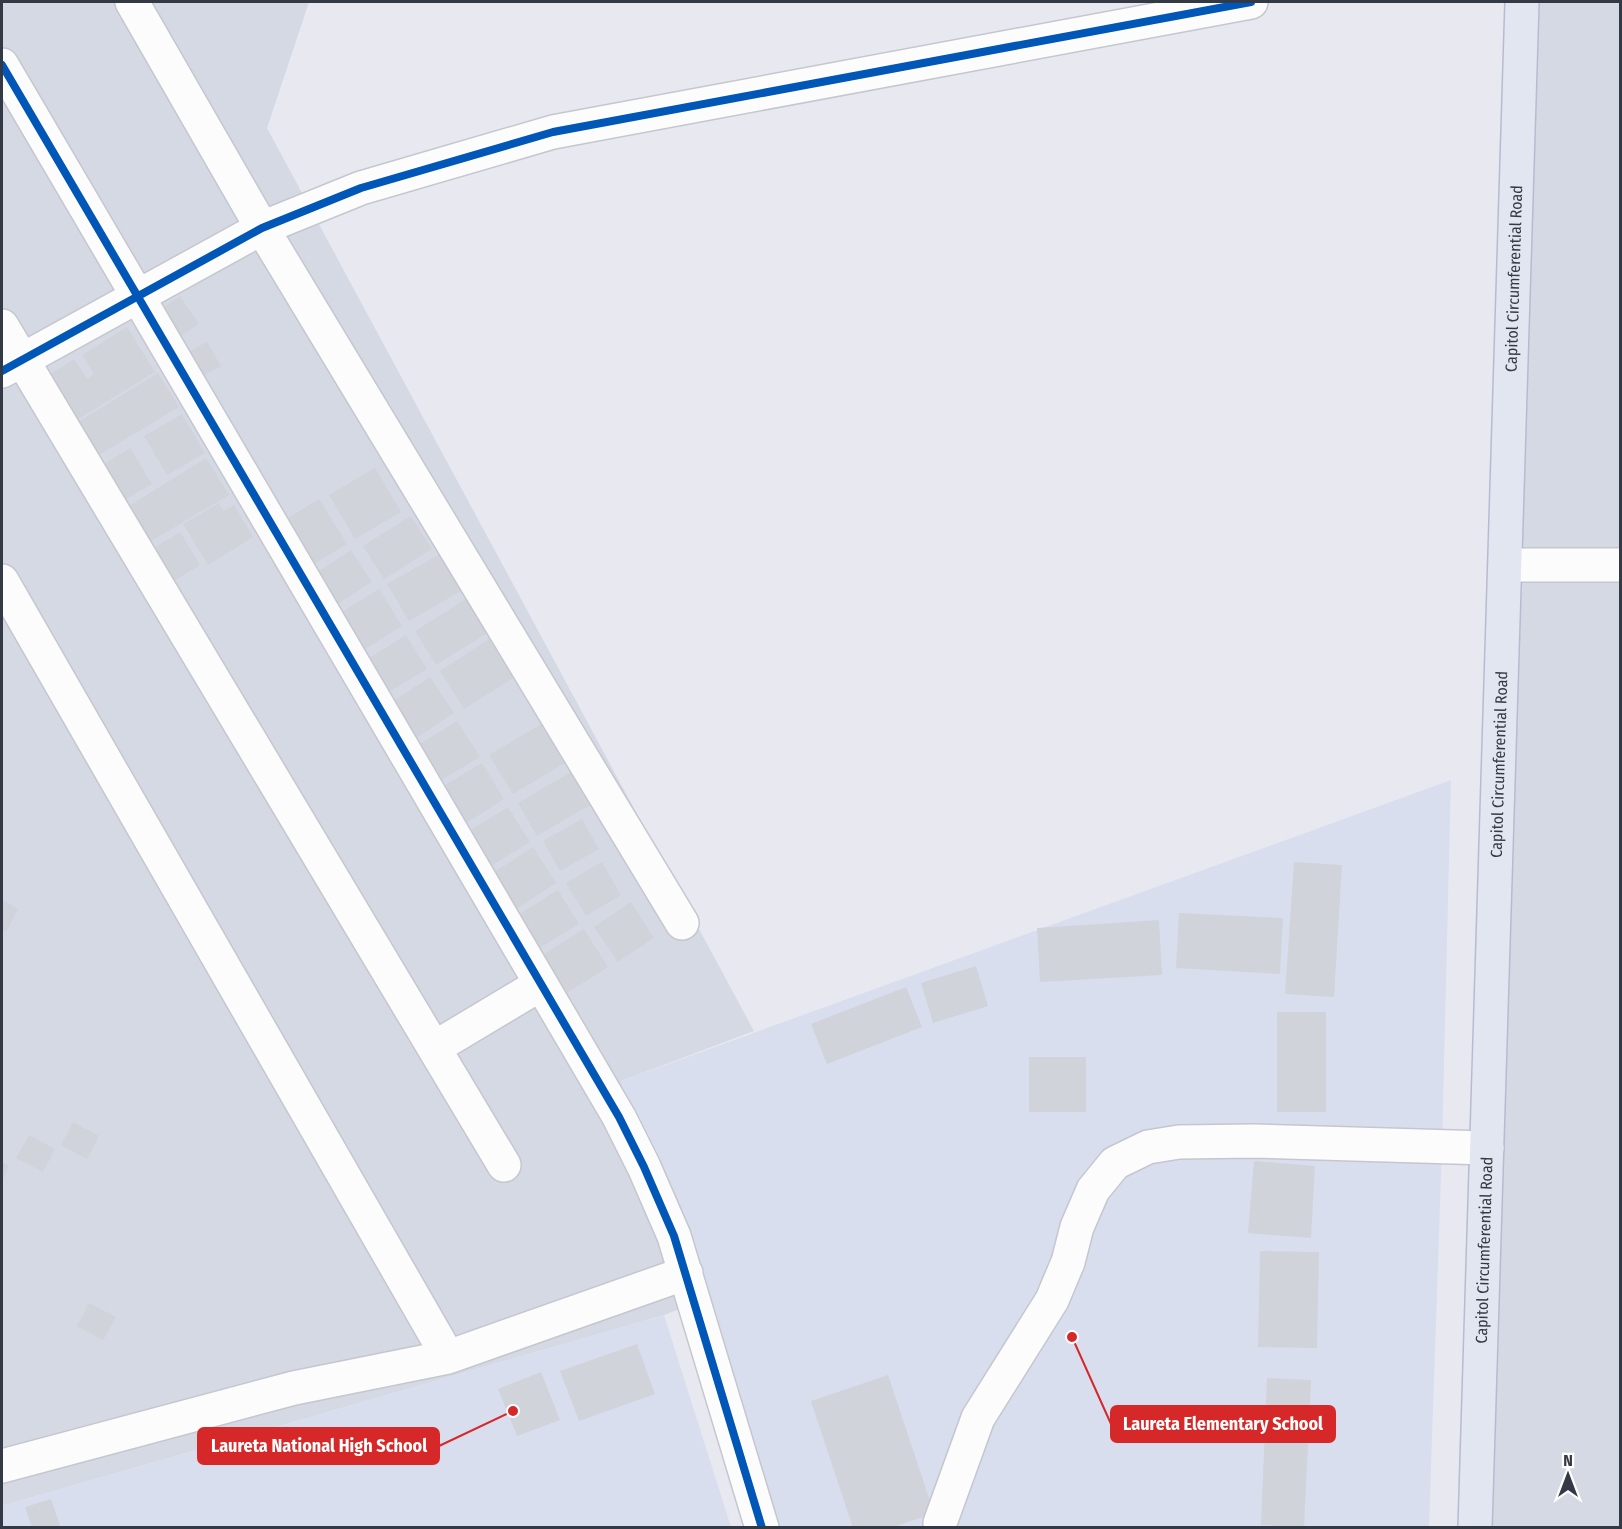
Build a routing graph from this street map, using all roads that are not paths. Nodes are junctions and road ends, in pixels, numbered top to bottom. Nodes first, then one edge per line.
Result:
1 (132, 2) edge
2 (1251, 2) edge
3 (1522, 2) edge
4 (2, 65) edge
5 (262, 228) junction
6 (137, 296) junction
7 (2, 326) edge
8 (12, 366) edge
9 (1506, 565) junction
10 (1620, 565) edge
11 (2, 581) edge
12 (682, 923) dead end
13 (541, 984) junction
14 (434, 1048) junction
15 (1487, 1148) junction
16 (504, 1165) dead end
17 (686, 1273) junction
18 (448, 1357) junction
19 (2, 1466) edge
20 (940, 1523) dead end
21 (762, 1527) edge
22 (1476, 1527) edge

1 - 5 street
2 - 5 street
3 - 9 main road, Capitol Circumferential Road
4 - 6 street
5 - 6 street
5 - 12 street
6 - 8 street
6 - 13 street
7 - 8 street
8 - 14 street
9 - 10 street
9 - 15 main road, Capitol Circumferential Road
11 - 18 street
13 - 14 street
13 - 17 street
14 - 16 street
15 - 20 street
15 - 22 main road, Capitol Circumferential Road
17 - 18 street
17 - 21 street
18 - 19 street

